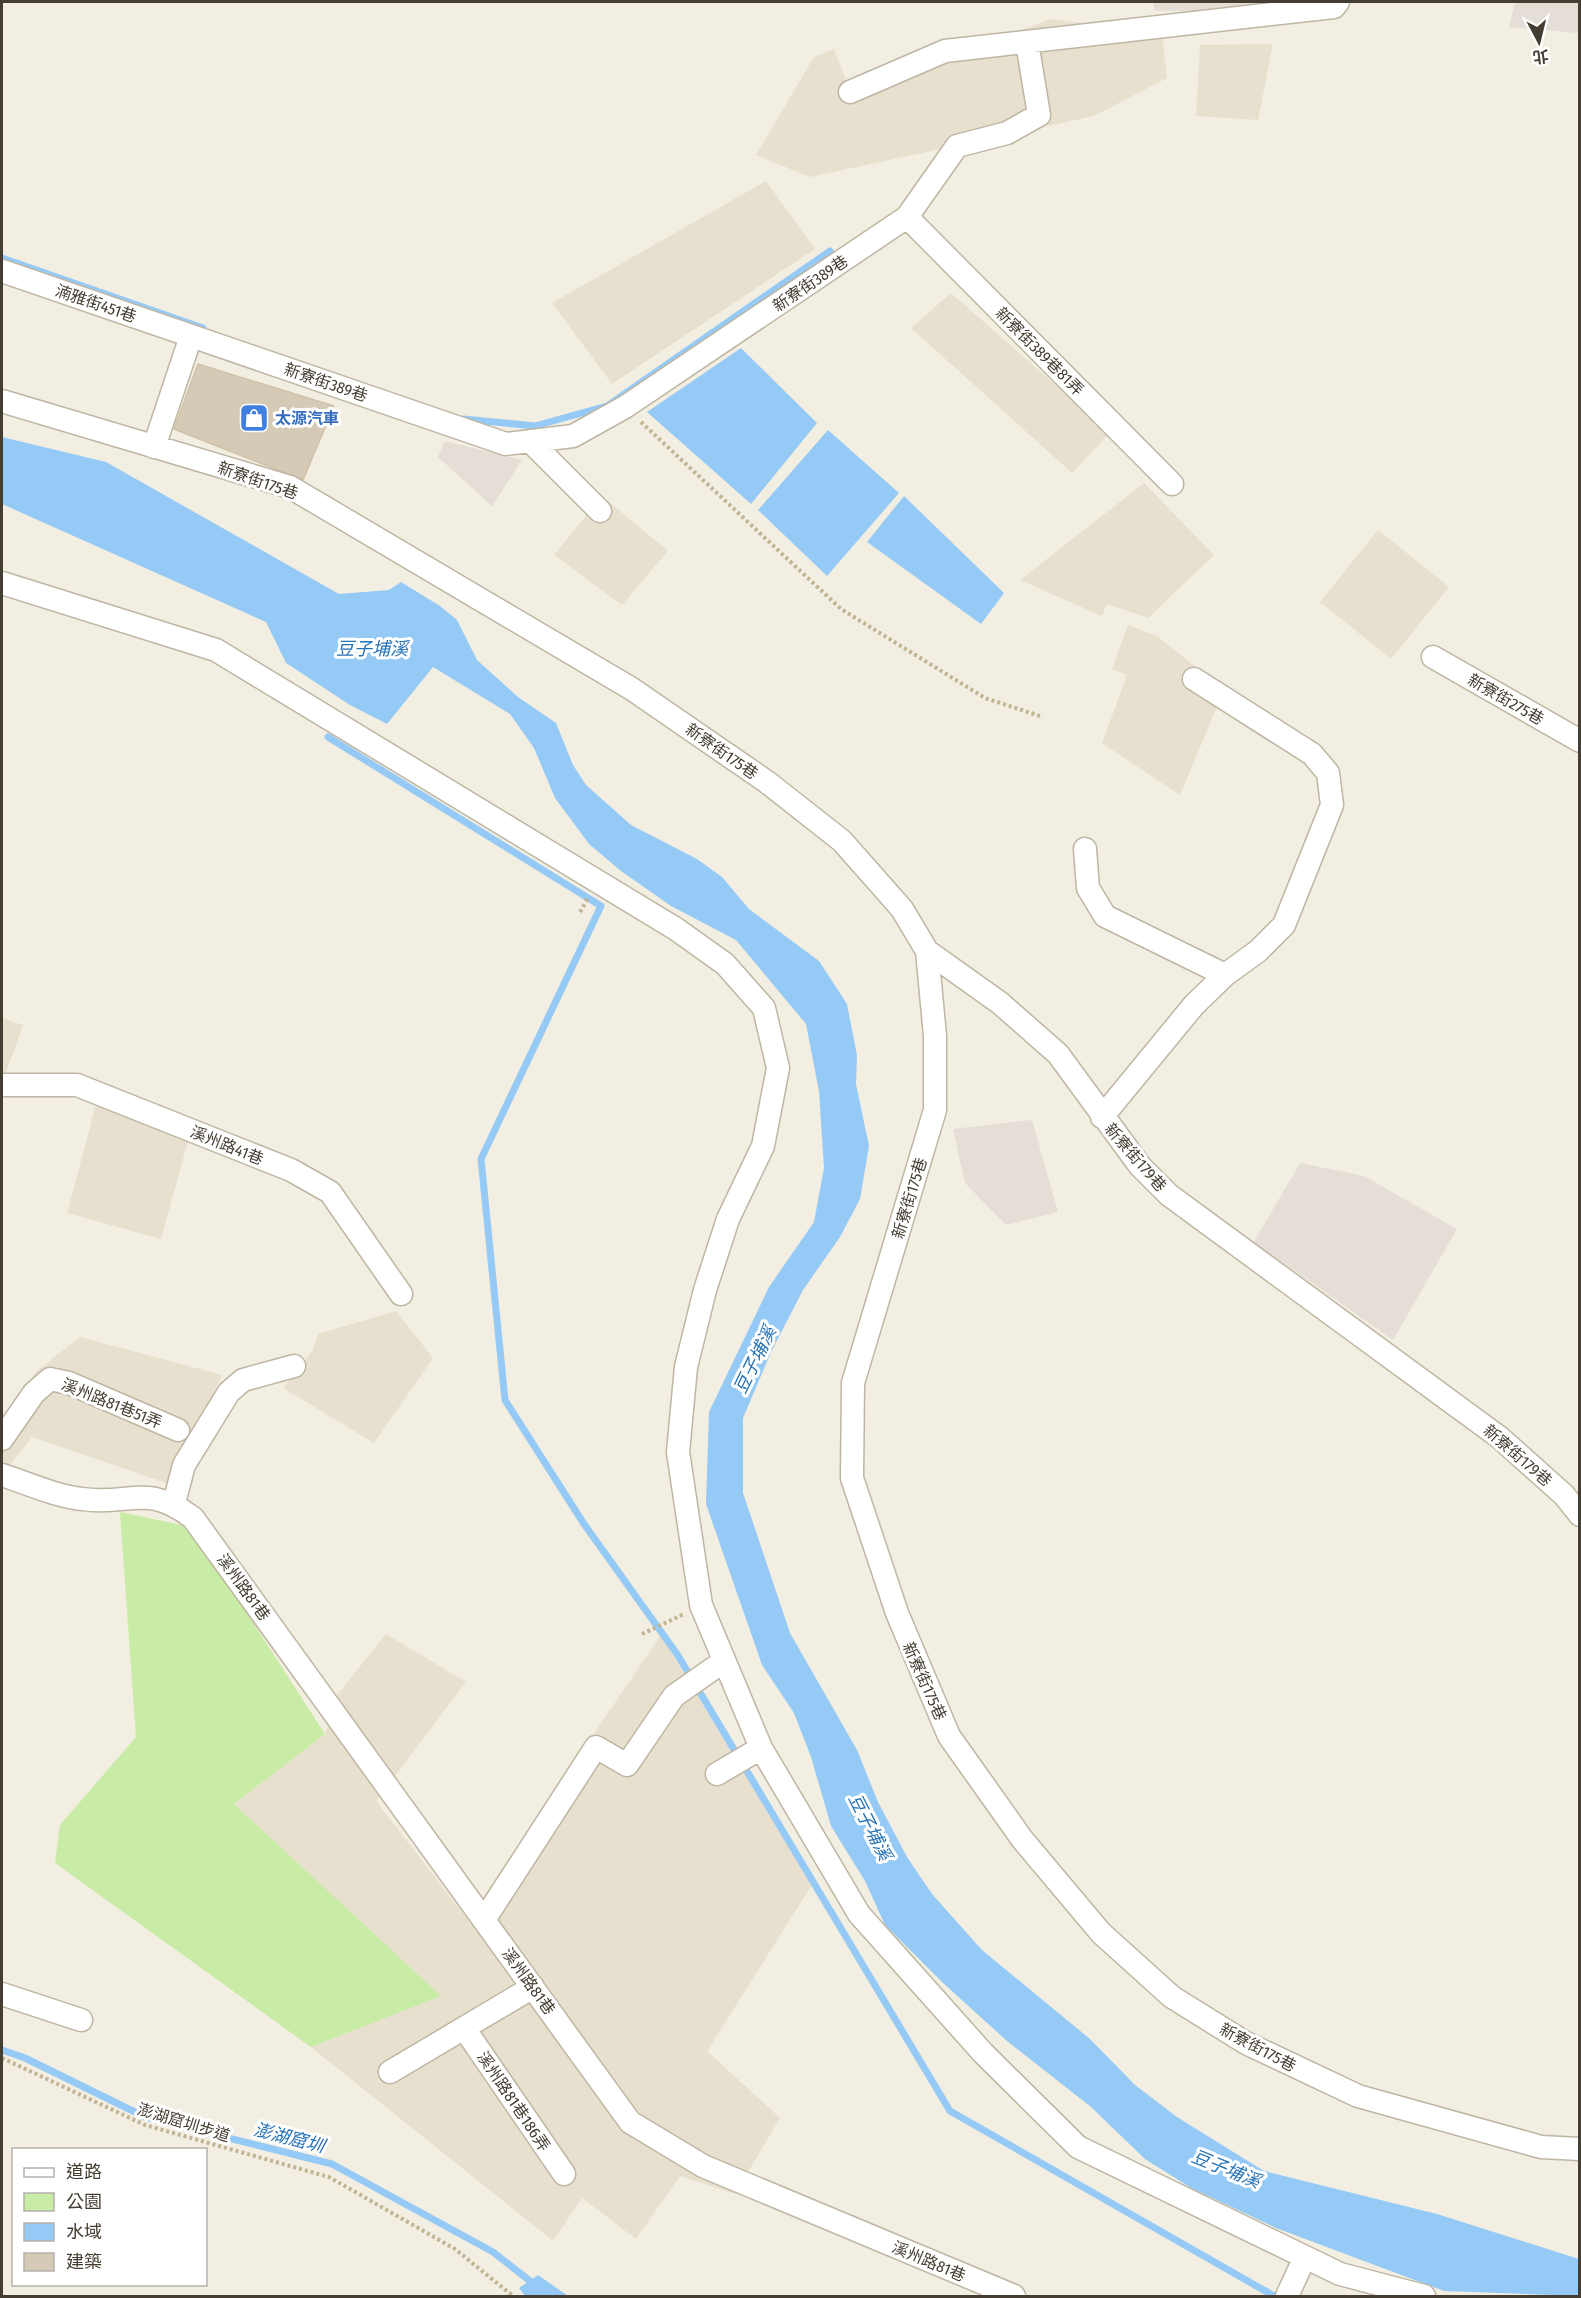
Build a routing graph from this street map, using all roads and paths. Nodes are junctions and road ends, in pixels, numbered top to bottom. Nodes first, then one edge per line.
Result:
1 (1338, 2) edge
2 (1027, 42) junction
3 (850, 92) dead end
4 (907, 217) junction
5 (2, 271) edge
6 (191, 336) junction
7 (2, 400) edge
8 (625, 407) junction
9 (530, 441) junction
10 (154, 447) junction
11 (1172, 484) dead end
12 (600, 511) dead end
13 (2, 583) edge
14 (1433, 657) dead end
15 (1194, 679) dead end
16 (1043, 717) dead end
17 (1580, 741) edge
18 (1085, 849) dead end
19 (927, 951) junction
20 (1224, 975) junction
21 (2, 1086) edge
22 (1102, 1117) junction
23 (401, 1294) dead end
24 (294, 1366) dead end
25 (178, 1430) dead end
26 (2, 1439) edge
27 (2, 1476) edge
28 (174, 1503) junction
29 (1580, 1515) edge
30 (665, 1623) dead end
31 (642, 1634) dead end
32 (724, 1661) junction
33 (484, 1920) junction
34 (533, 1987) junction
35 (2, 1994) edge
36 (81, 2020) dead end
37 (464, 2028) junction
38 (2, 2058) edge
39 (390, 2072) dead end
40 (1580, 2149) edge
41 (564, 2174) dead end
42 (1305, 2257) junction
43 (1288, 2294) edge
44 (513, 2296) edge
45 (1014, 2296) edge
46 (1424, 2296) edge

1 - 2 street
2 - 3 street
2 - 4 street, 新寮街389巷
4 - 8 street, 新寮街389巷
4 - 11 street, 新寮街389巷81弄
5 - 6 street, 湳雅街451巷
6 - 9 street, 新寮街389巷
6 - 10 street
7 - 10 street, 新寮街175巷
8 - 9 street, 新寮街389巷
8 - 16 path
9 - 12 street
10 - 19 street, 新寮街175巷
13 - 32 street
14 - 17 street, 新寮街275巷
15 - 20 street, 新寮街179巷
18 - 20 street
19 - 22 street
19 - 40 street, 新寮街175巷
20 - 22 street, 新寮街179巷
21 - 23 street, 溪州路41巷
22 - 29 street, 新寮街179巷
24 - 28 street
25 - 26 street, 溪州路81巷51弄
27 - 28 street
28 - 33 street, 溪州路81巷
30 - 31 path
32 - 33 street
32 - 42 street
33 - 34 street, 溪州路81巷
34 - 37 street
34 - 45 street, 溪州路81巷
35 - 36 street
37 - 39 street
37 - 41 street, 溪州路81巷186弄
38 - 44 path, 澎湖窟圳步道
42 - 43 street
42 - 46 street

